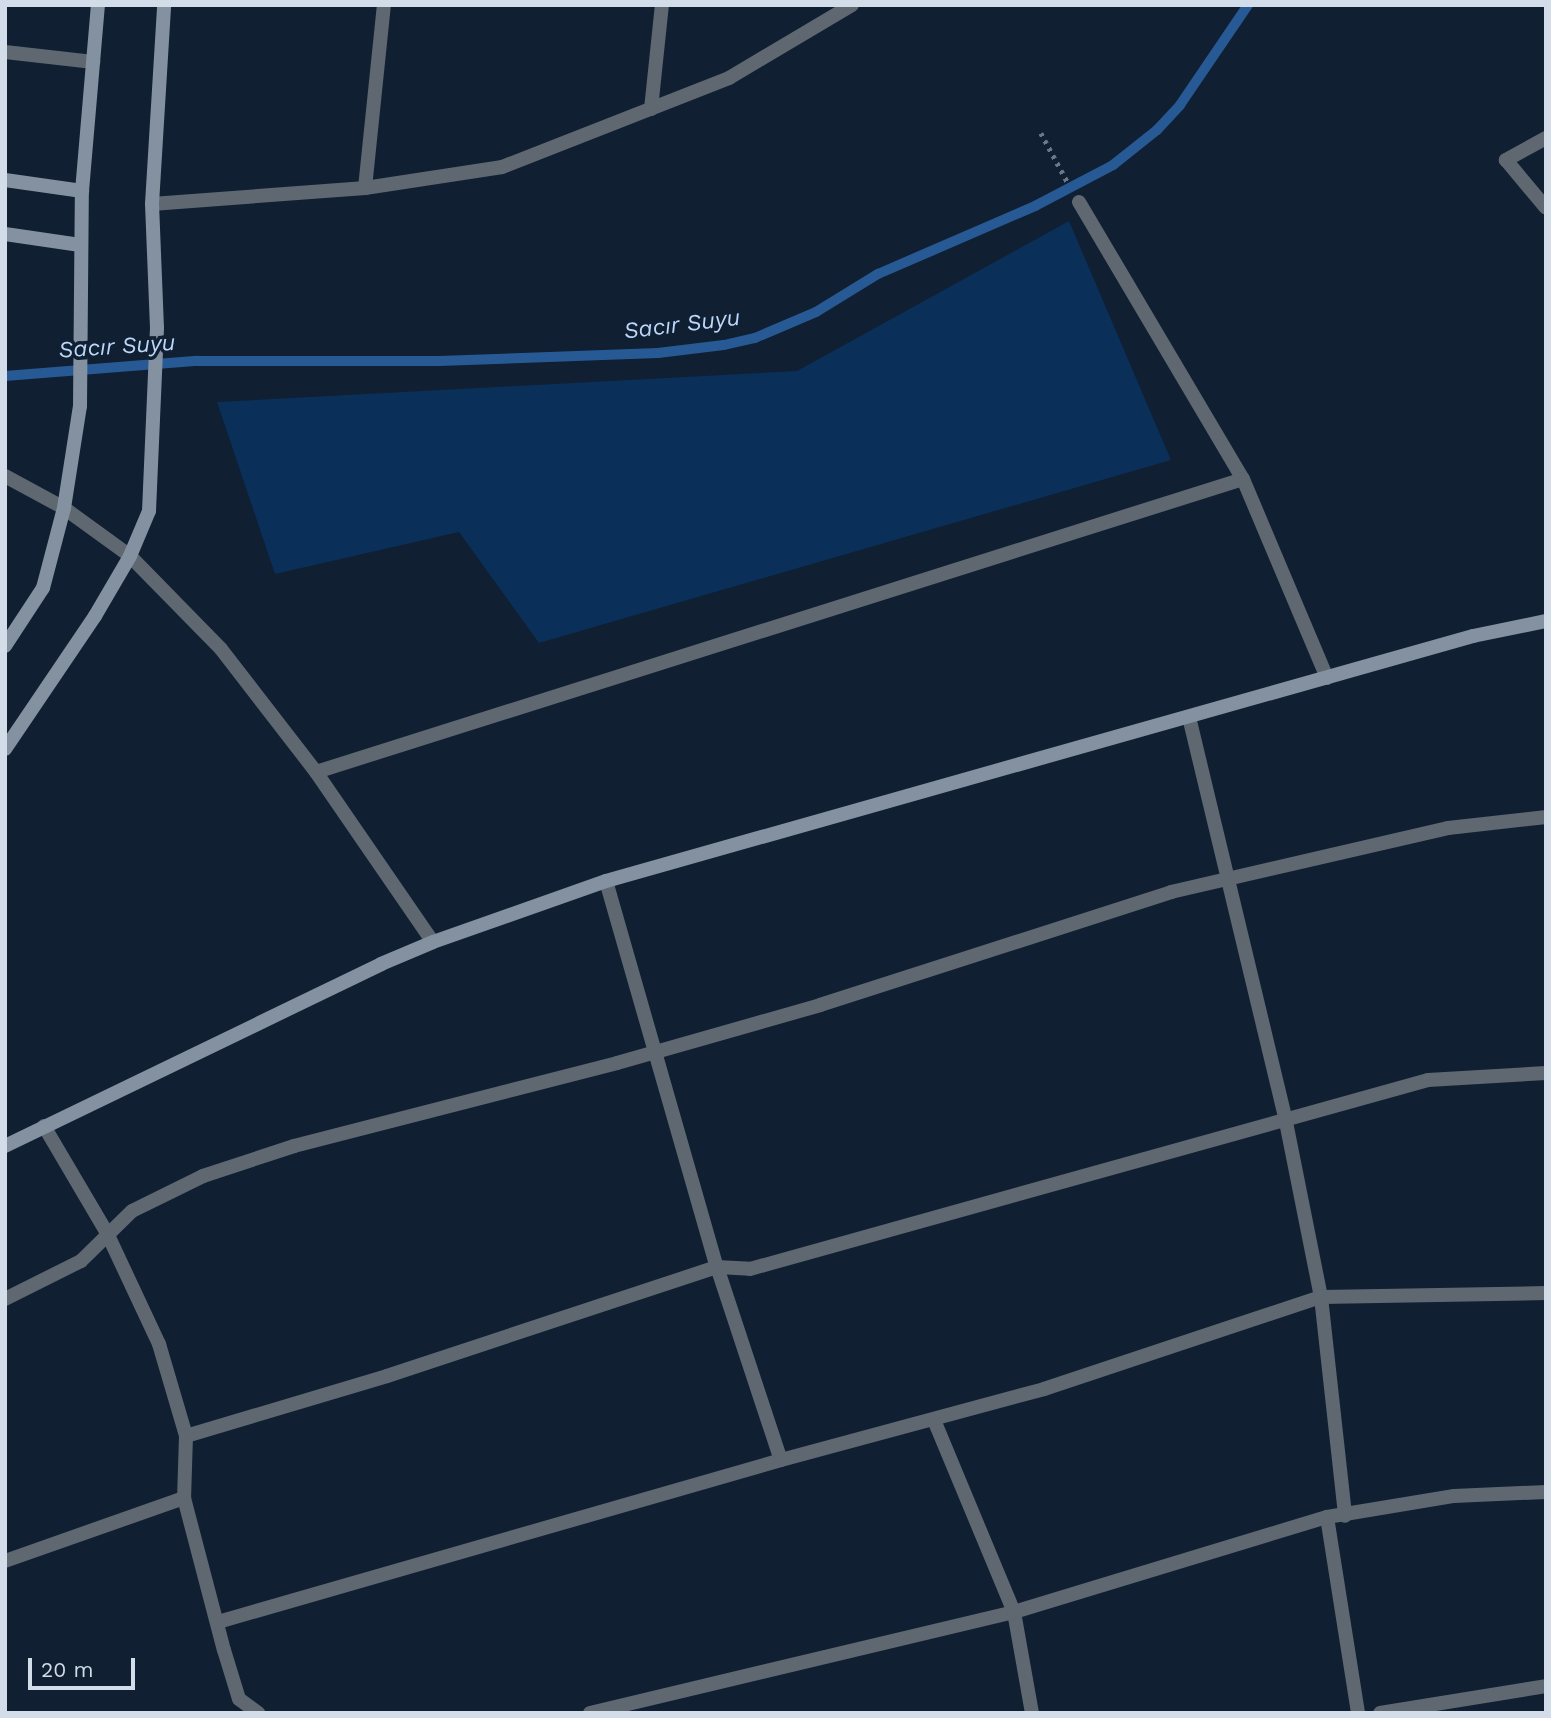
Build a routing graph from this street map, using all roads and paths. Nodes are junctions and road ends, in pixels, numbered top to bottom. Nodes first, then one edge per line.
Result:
1 (98, 5) edge
2 (164, 5) edge
3 (384, 5) edge
4 (662, 5) edge
5 (852, 5) edge
6 (5, 52) edge
7 (93, 62) junction
8 (652, 109) junction
9 (1041, 133) dead end
10 (1546, 138) edge
11 (5, 180) edge
12 (365, 188) junction
13 (82, 191) junction
14 (1079, 202) joint
15 (152, 204) junction
16 (1546, 208) edge
17 (5, 234) edge
18 (80, 245) junction
19 (5, 476) edge
20 (1243, 479) junction
21 (64, 508) junction
22 (130, 556) junction
23 (1546, 621) edge
24 (5, 646) edge
25 (1327, 678) junction
26 (1189, 717) junction
27 (5, 749) edge
28 (316, 772) junction
29 (1546, 817) edge
30 (1229, 879) junction
31 (606, 881) junction
32 (433, 942) junction
33 (656, 1052) junction
34 (1546, 1073) edge
35 (1286, 1122) junction
36 (44, 1126) junction
37 (5, 1146) edge
38 (107, 1233) junction
39 (717, 1267) junction
40 (1546, 1293) edge
41 (1321, 1297) junction
42 (5, 1299) edge
43 (934, 1420) junction
44 (186, 1436) junction
45 (781, 1460) junction
46 (1546, 1492) edge
47 (184, 1498) junction
48 (1345, 1516) junction
49 (1328, 1517) junction
50 (5, 1561) edge
51 (1014, 1612) junction
52 (218, 1622) junction
53 (1546, 1686) edge
54 (255, 1712) edge
55 (590, 1713) edge
56 (1032, 1713) edge
57 (1358, 1713) edge
58 (1380, 1713) edge

1 - 7 street
2 - 15 street
3 - 12 street
4 - 8 street
5 - 8 street
6 - 7 street
7 - 13 street
8 - 12 street
9 - 14 path
10 - 16 street
11 - 13 street
12 - 15 street
13 - 18 street
14 - 20 street
15 - 22 street
17 - 18 street
18 - 21 street
19 - 21 street
20 - 25 street
20 - 28 street
21 - 22 street
21 - 24 street
22 - 27 street
22 - 28 street
23 - 25 street
25 - 26 street
26 - 30 street
26 - 31 street
28 - 32 street
29 - 30 street
30 - 33 street
30 - 35 street
31 - 32 street
31 - 33 street
32 - 36 street
33 - 38 street
33 - 39 street
34 - 35 street
35 - 39 street
35 - 41 street
36 - 37 street
36 - 38 street
38 - 42 street
38 - 44 street
39 - 44 street
39 - 45 street
40 - 41 street
41 - 43 street
41 - 48 street
43 - 45 street
43 - 51 street
44 - 47 street
45 - 52 street
46 - 48 street
47 - 50 street
47 - 52 street
48 - 49 street
49 - 51 street
49 - 57 street
51 - 55 street
51 - 56 street
52 - 54 street
53 - 58 street

